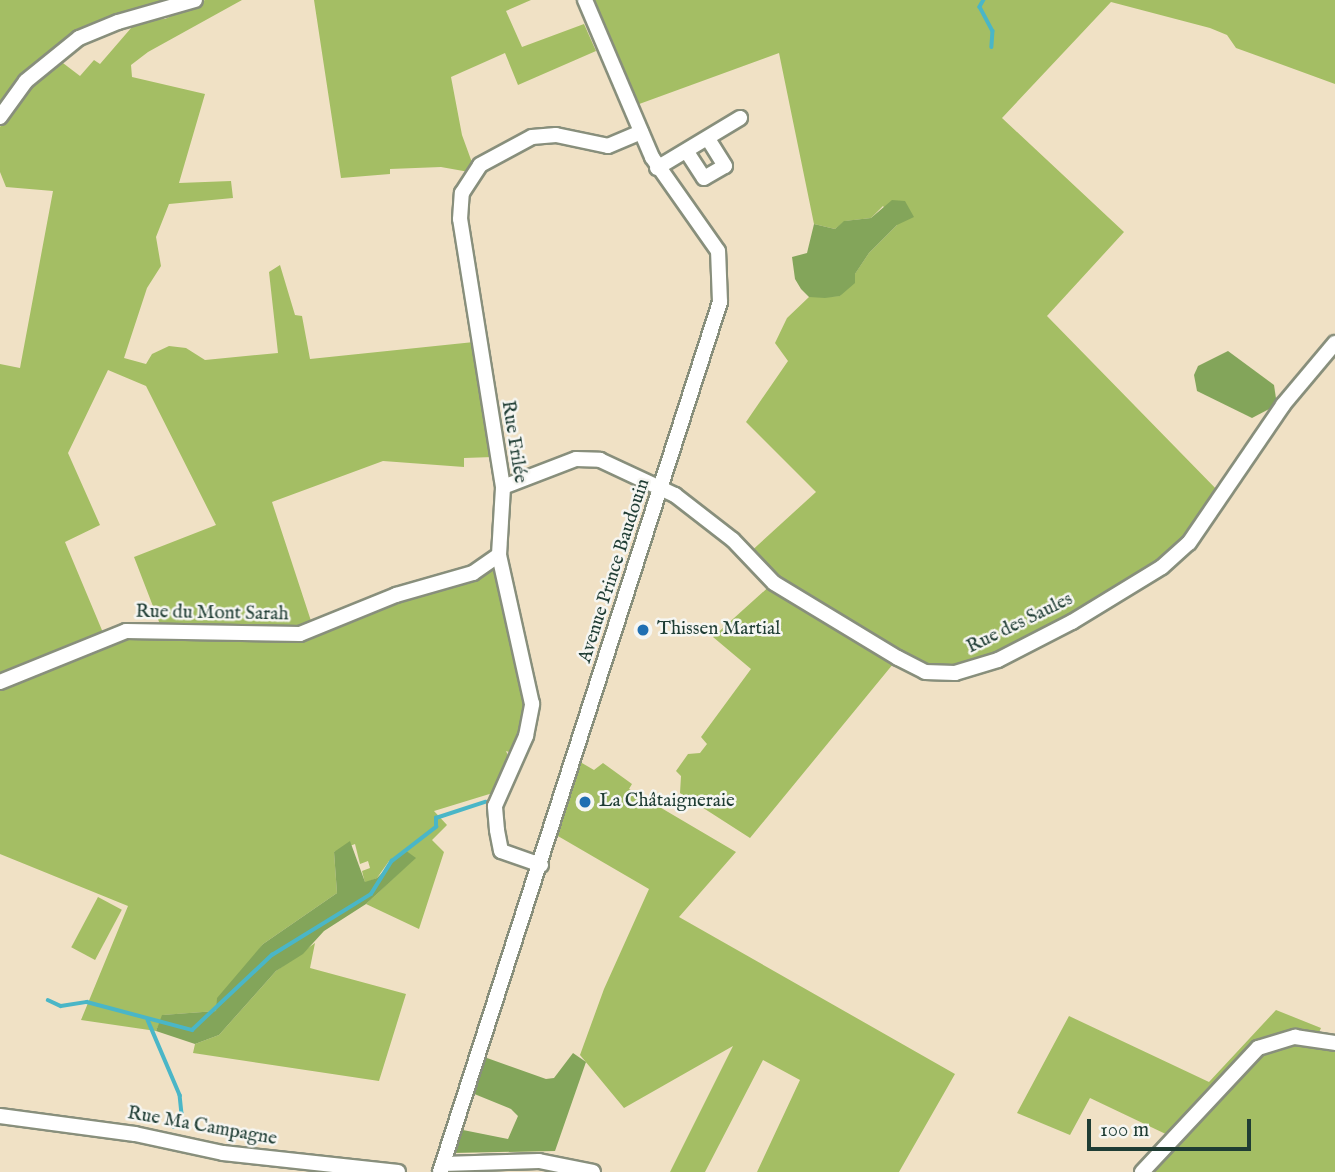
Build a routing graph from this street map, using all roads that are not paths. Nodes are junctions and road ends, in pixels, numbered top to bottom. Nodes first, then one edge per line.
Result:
1 (195, 0) edge
2 (585, 0) edge
3 (0, 117) edge
4 (740, 118) dead end
5 (641, 132) junction
6 (708, 139) junction
7 (687, 152) junction
8 (657, 168) junction
9 (1335, 343) edge
10 (503, 487) junction
11 (662, 489) junction
12 (499, 555) junction
13 (0, 682) edge
14 (541, 865) junction
15 (1335, 1044) edge
16 (0, 1116) edge
17 (442, 1168) edge
18 (398, 1172) edge
19 (593, 1172) edge
20 (1142, 1172) edge

1 - 3 street
2 - 5 street, Avenue Prince Baudouin
4 - 6 street
5 - 8 street, Avenue Prince Baudouin
5 - 10 street, Rue Frilée
6 - 7 street
6 - 7 street
7 - 8 street
8 - 11 street, Avenue Prince Baudouin
9 - 11 street, Rue des Saules
10 - 11 street, Rue des Saules
10 - 12 street, Rue Frilée
11 - 14 street, Avenue Prince Baudouin
12 - 13 street, Rue du Mont Sarah
12 - 14 street, Rue Frilée
14 - 17 street, Avenue Prince Baudouin
15 - 20 street
16 - 18 street, Rue Ma Campagne
17 - 19 street

